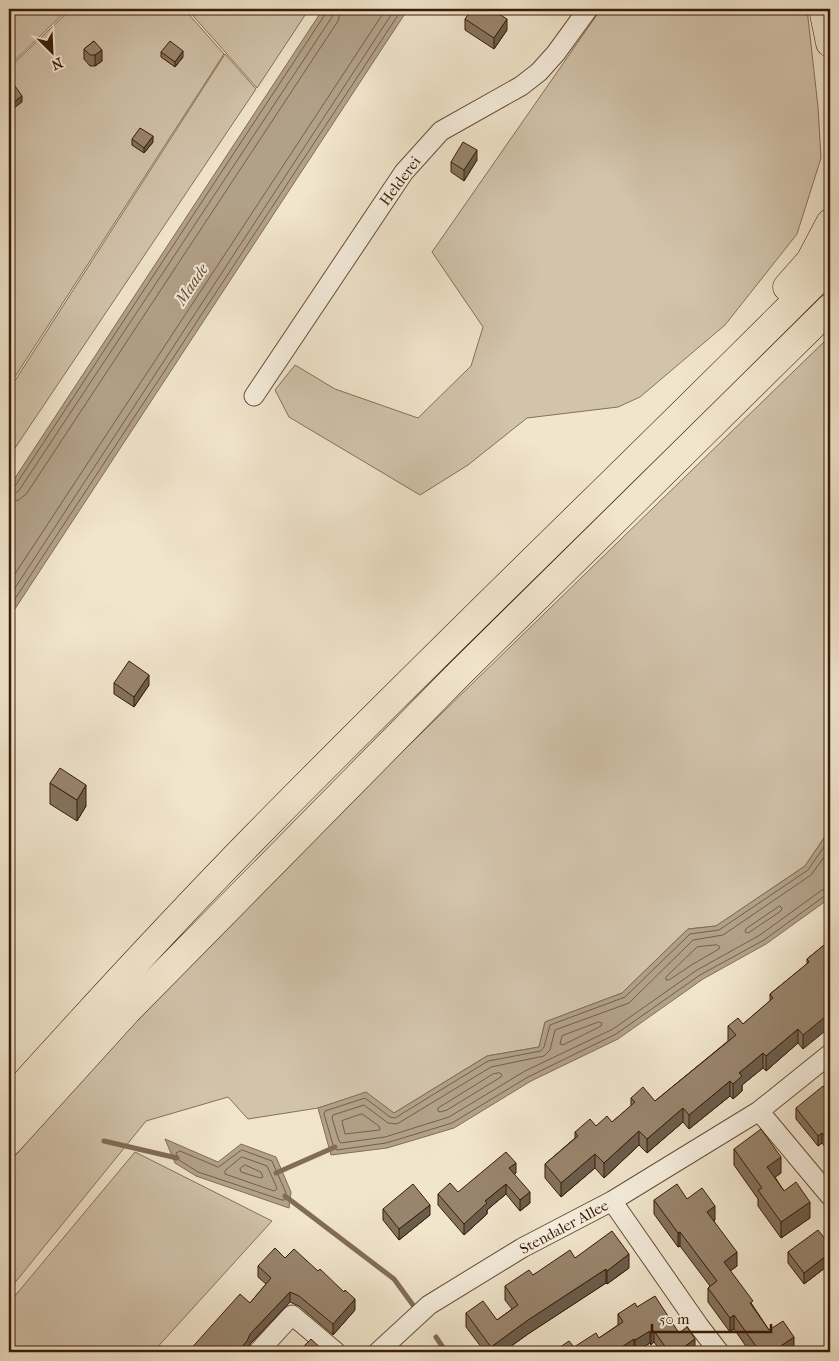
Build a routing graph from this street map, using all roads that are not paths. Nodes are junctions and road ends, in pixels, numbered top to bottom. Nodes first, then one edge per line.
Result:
1 (588, 9) edge
2 (823, 9) edge
3 (830, 43) edge
4 (830, 223) edge
5 (830, 267) edge
6 (830, 308) edge
7 (748, 349) junction
8 (254, 396) dead end
9 (830, 1054) edge
10 (9, 1101) edge
11 (759, 1111) junction
12 (9, 1141) edge
13 (830, 1196) edge
14 (612, 1201) junction
15 (258, 1352) edge
16 (336, 1352) edge
17 (378, 1352) edge
18 (719, 1352) edge

1 - 8 street, Helderei
2 - 3 highway
4 - 7 highway
5 - 7 highway
6 - 12 highway
7 - 10 highway
9 - 11 street, Stendaler Allee
11 - 13 street
11 - 14 street, Stendaler Allee
14 - 17 street, Stendaler Allee
14 - 18 street
15 - 16 street

